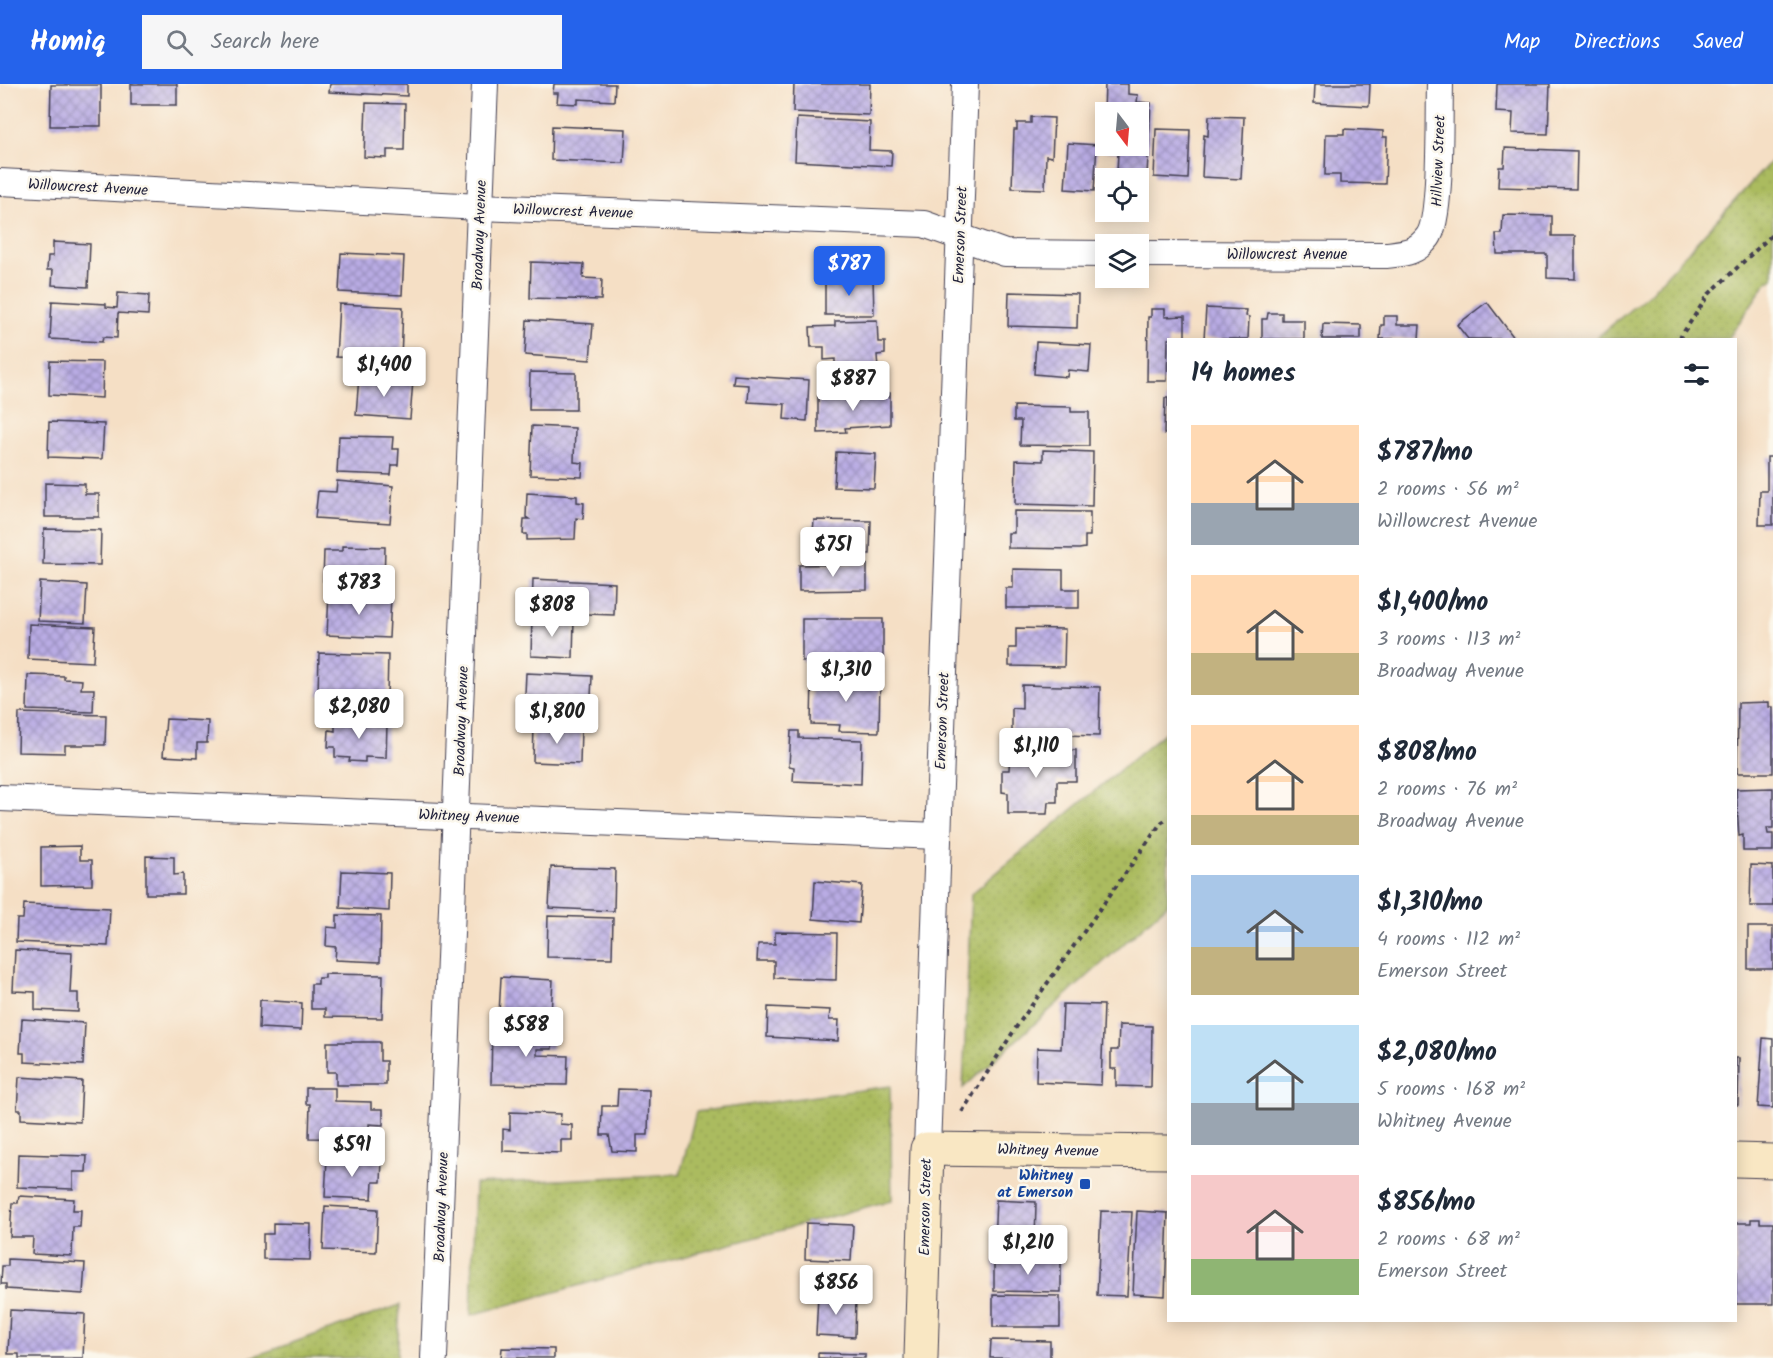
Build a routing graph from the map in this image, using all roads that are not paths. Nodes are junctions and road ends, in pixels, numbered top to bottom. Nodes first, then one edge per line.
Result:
1 (485, 84) edge
2 (965, 84) edge
3 (1440, 84) edge
4 (0, 182) edge
5 (480, 207) junction
6 (960, 237) junction
7 (1429, 237) joint
8 (1095, 254) edge
9 (1149, 254) edge
10 (0, 798) edge
11 (457, 816) junction
12 (938, 836) junction
13 (927, 1149) junction
14 (1167, 1152) edge
15 (1737, 1160) edge
16 (1773, 1161) edge
17 (434, 1358) edge
18 (921, 1358) edge

1 - 5 street, Broadway Avenue
2 - 6 street, Emerson Street
3 - 7 street, Hillview Street
4 - 5 street, Willowcrest Avenue
5 - 6 street, Willowcrest Avenue
5 - 11 street, Broadway Avenue
6 - 8 street, Willowcrest Avenue
6 - 12 street, Emerson Street
7 - 9 street, Willowcrest Avenue
10 - 11 street, Whitney Avenue
11 - 12 street, Whitney Avenue
11 - 17 street, Broadway Avenue
12 - 13 street, Emerson Street
13 - 14 street, Whitney Avenue
13 - 18 street, Emerson Street
15 - 16 street

